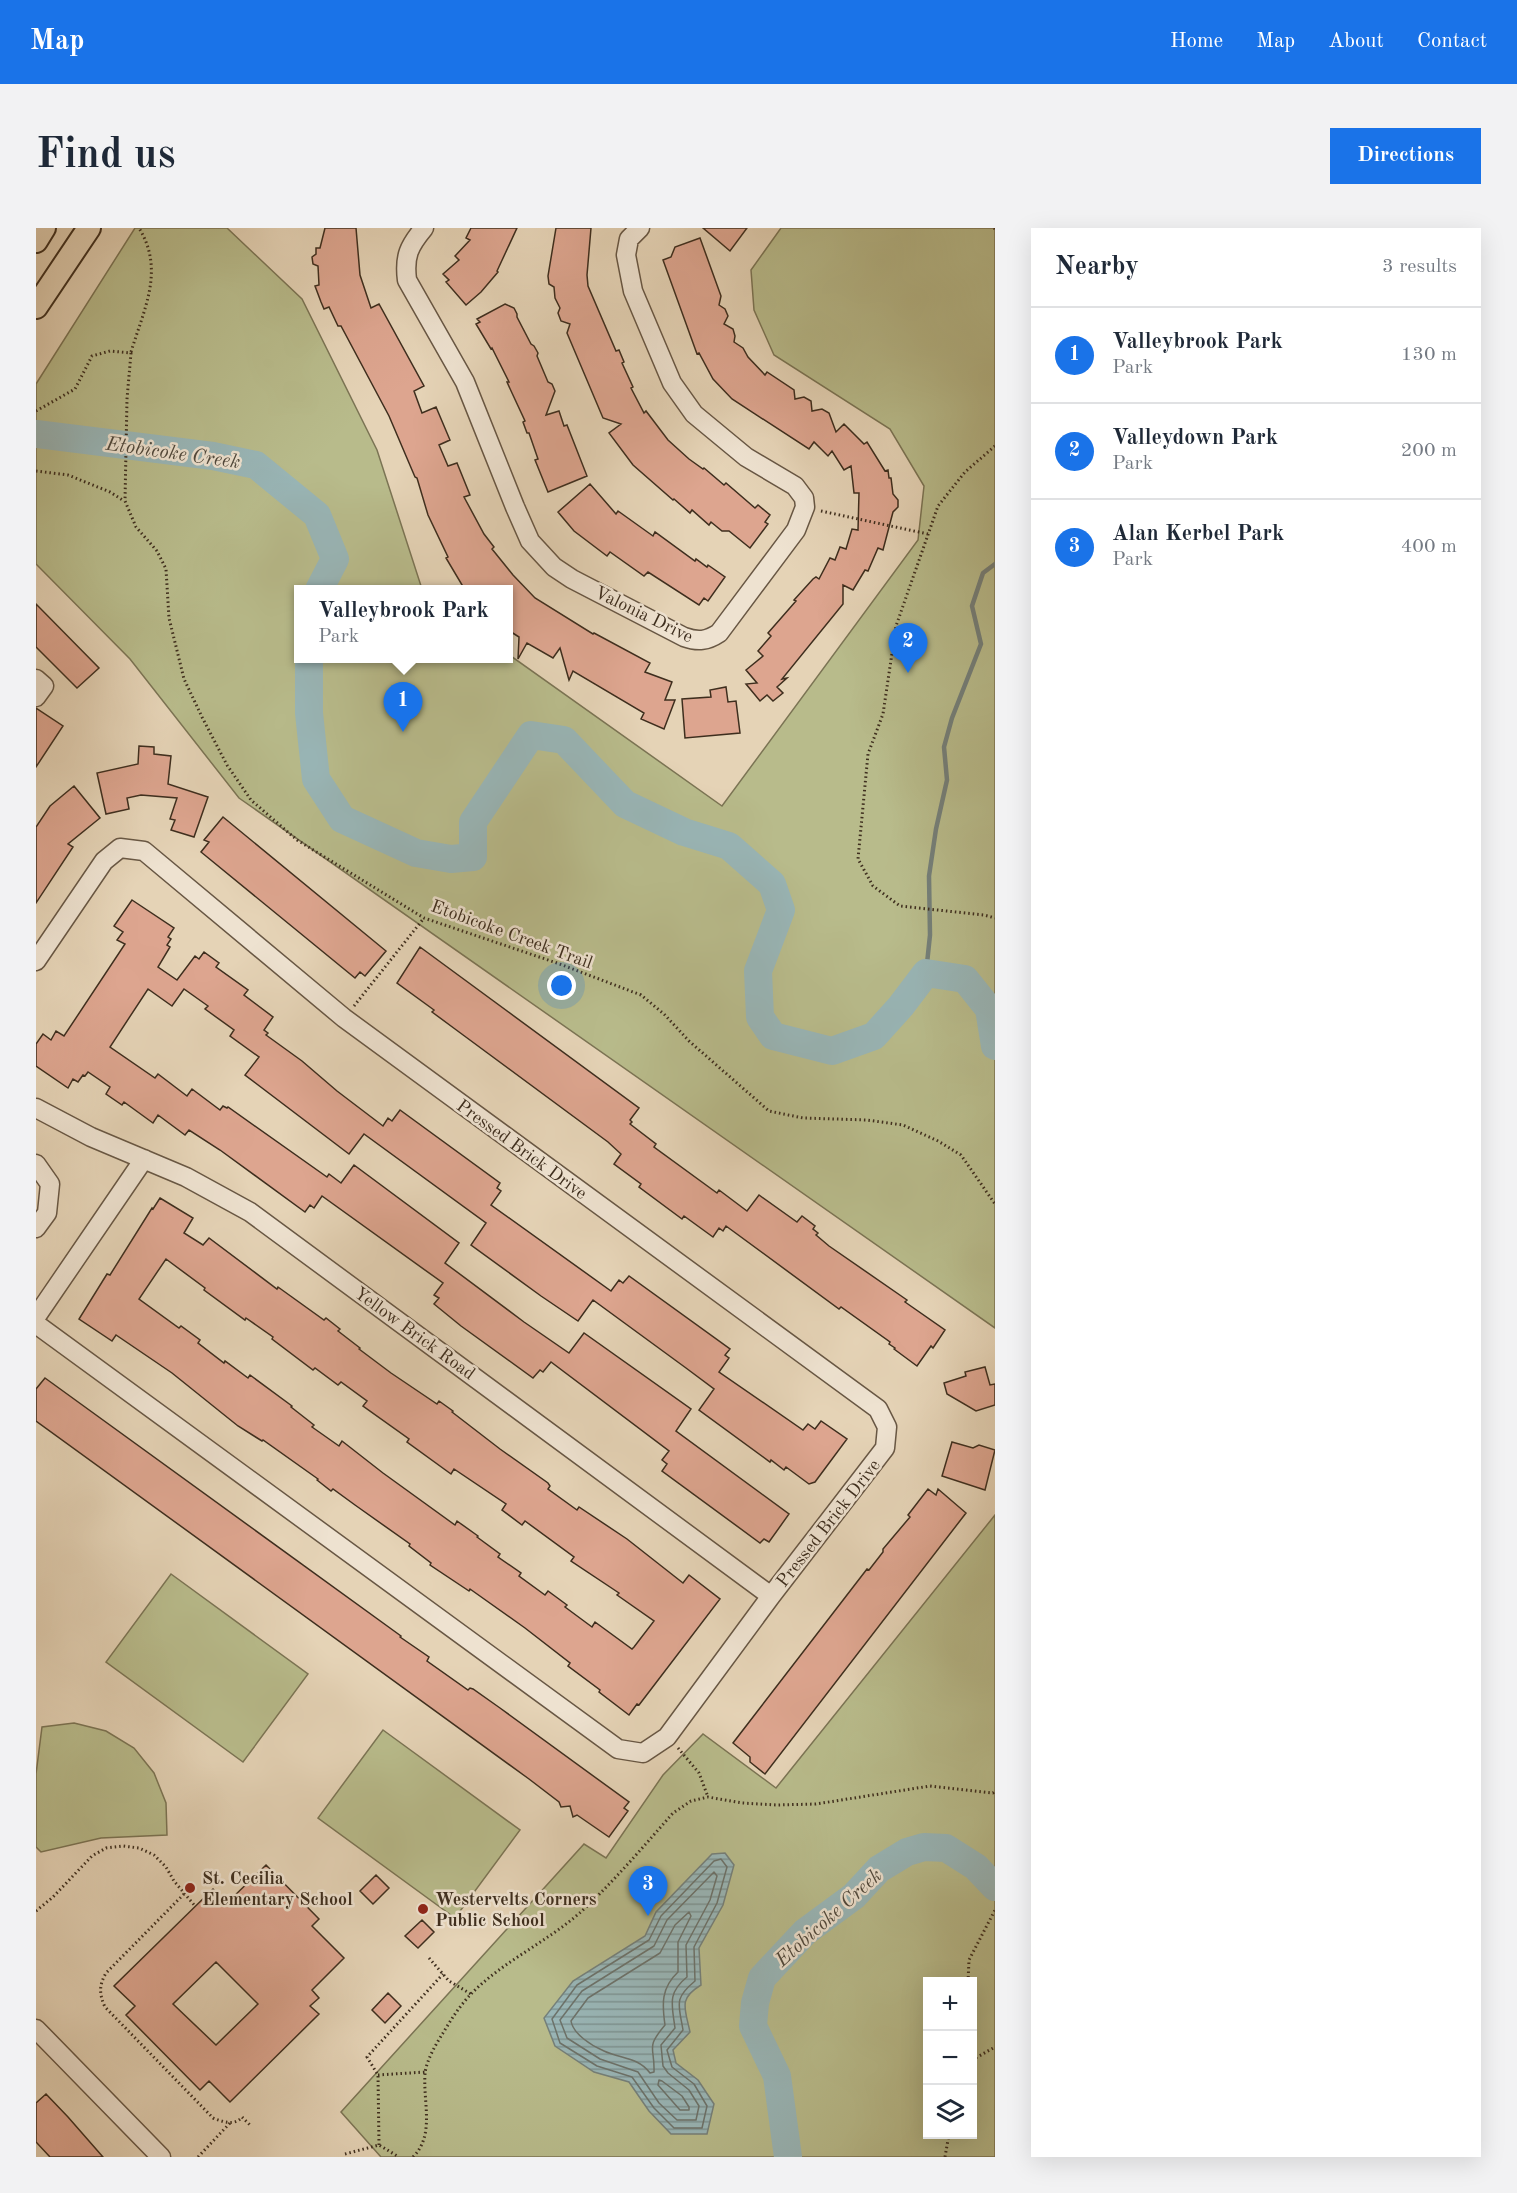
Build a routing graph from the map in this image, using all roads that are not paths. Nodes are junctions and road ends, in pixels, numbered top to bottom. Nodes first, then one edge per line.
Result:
1 (44, 228) edge
2 (88, 228) edge
3 (424, 228) edge
4 (640, 228) edge
5 (36, 241) edge
6 (36, 307) edge
7 (36, 679) edge
8 (36, 697) edge
9 (36, 961) edge
10 (36, 1108) edge
11 (144, 1159) junction
12 (36, 1164) edge
13 (36, 1228) edge
14 (36, 1317) edge
15 (36, 1324) edge
16 (771, 1596) junction
17 (36, 2029) edge
18 (161, 2157) edge

1 - 5 main road
2 - 6 main road
3 - 4 street, Valonia Drive
7 - 8 street
9 - 16 street, Pressed Brick Drive
10 - 11 street, Yellow Brick Road
11 - 14 street
11 - 16 street, Yellow Brick Road
12 - 13 street
15 - 16 street, Pressed Brick Drive
17 - 18 street

